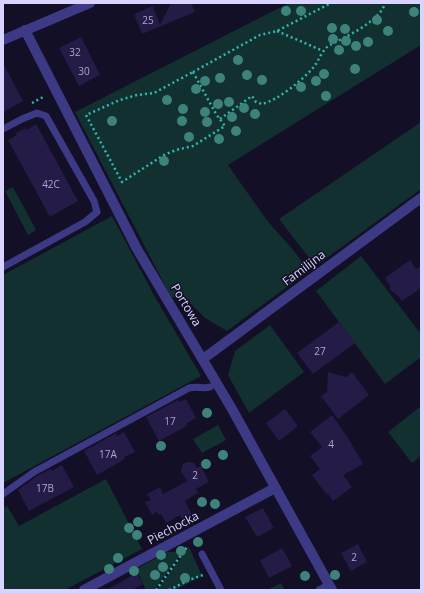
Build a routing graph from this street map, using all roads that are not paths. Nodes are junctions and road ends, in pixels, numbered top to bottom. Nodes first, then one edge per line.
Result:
1 (90, 3) edge
2 (25, 30) junction
3 (3, 40) edge
4 (3, 129) edge
5 (421, 198) edge
6 (3, 267) edge
7 (203, 359) junction
8 (210, 387) dead end
9 (275, 488) junction
10 (3, 494) edge
11 (202, 554) dead end
12 (330, 587) edge
13 (84, 590) edge
14 (221, 590) edge
15 (319, 590) edge

1 - 2 street
2 - 3 street
2 - 7 street, Portowa
4 - 6 lane
5 - 7 street, Familijna
7 - 9 street, Portowa
8 - 10 lane
9 - 12 street, Portowa
9 - 13 street, Piechocka
11 - 14 lane
12 - 15 lane

